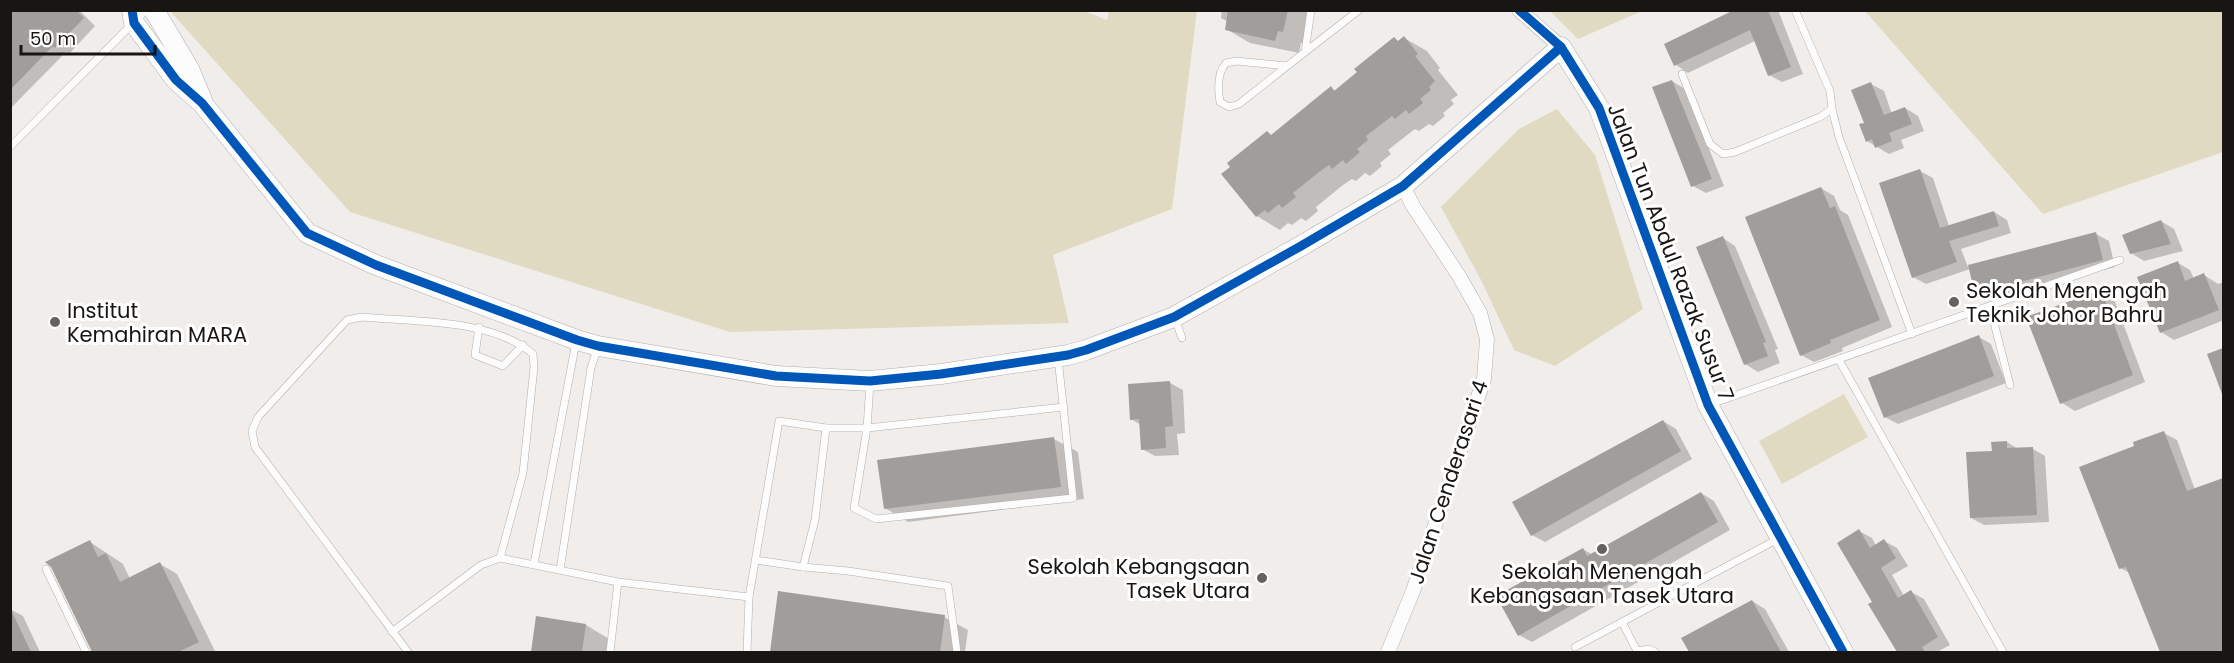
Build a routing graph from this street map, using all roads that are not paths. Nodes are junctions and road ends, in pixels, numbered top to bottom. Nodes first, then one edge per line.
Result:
1 (154, 10) edge
2 (1311, 10) edge
3 (1359, 10) edge
4 (1519, 10) edge
5 (1795, 10) edge
6 (137, 15) edge
7 (1561, 47) junction
8 (1305, 52) junction
9 (1287, 66) junction
10 (1682, 74) dead end
11 (202, 103) junction
12 (1832, 109) junction
13 (10, 147) edge
14 (1403, 186) junction
15 (2120, 260) dead end
16 (1990, 307) junction
17 (1174, 317) junction
18 (479, 327) junction
19 (1912, 334) junction
20 (1182, 338) dead end
21 (577, 340) junction
22 (523, 345) junction
23 (598, 346) junction
24 (1071, 354) junction
25 (1839, 360) junction
26 (870, 381) junction
27 (2010, 385) dead end
28 (1708, 405) junction
29 (1064, 407) junction
30 (826, 428) junction
31 (867, 428) junction
32 (1781, 538) junction
33 (500, 558) junction
34 (756, 560) junction
35 (534, 564) junction
36 (803, 567) junction
37 (46, 569) dead end
38 (560, 570) junction
39 (618, 582) junction
40 (749, 597) junction
41 (1622, 622) junction
42 (392, 632) junction
43 (1575, 647) dead end
44 (86, 652) edge
45 (408, 652) edge
46 (610, 652) edge
47 (747, 652) edge
48 (957, 652) edge
49 (1388, 652) edge
50 (1637, 652) edge
51 (1656, 652) edge
52 (1843, 652) edge
53 (2002, 652) edge

1 - 11 street
2 - 8 lane
3 - 8 lane
4 - 7 street
5 - 12 lane
6 - 11 street
6 - 13 lane
7 - 14 street
7 - 28 street, Jalan Tun Abdul Razak Susur 7
8 - 9 lane
9 - 9 lane
10 - 12 lane
11 - 21 street
12 - 19 lane
14 - 17 street
14 - 49 street, Jalan Cenderasari 4
15 - 16 lane
16 - 19 lane
16 - 27 lane
17 - 20 lane
17 - 24 street
18 - 22 lane
18 - 22 lane
18 - 42 lane
19 - 25 lane
21 - 23 street
21 - 35 lane
22 - 33 lane
23 - 26 street
23 - 38 lane
24 - 26 street
24 - 29 lane
25 - 28 lane
25 - 53 lane
26 - 31 lane
28 - 32 street, Jalan Tun Abdul Razak Susur 7
29 - 31 lane
29 - 31 lane
30 - 31 lane
30 - 34 lane
30 - 36 lane
32 - 41 lane
32 - 52 street, Jalan Tun Abdul Razak Susur 7
33 - 35 lane
33 - 42 lane
34 - 36 lane
34 - 40 lane
35 - 38 lane
36 - 48 lane
37 - 44 lane
38 - 39 lane
39 - 40 lane
39 - 46 lane
40 - 47 lane
41 - 43 lane
41 - 50 lane
42 - 45 lane
50 - 51 lane

